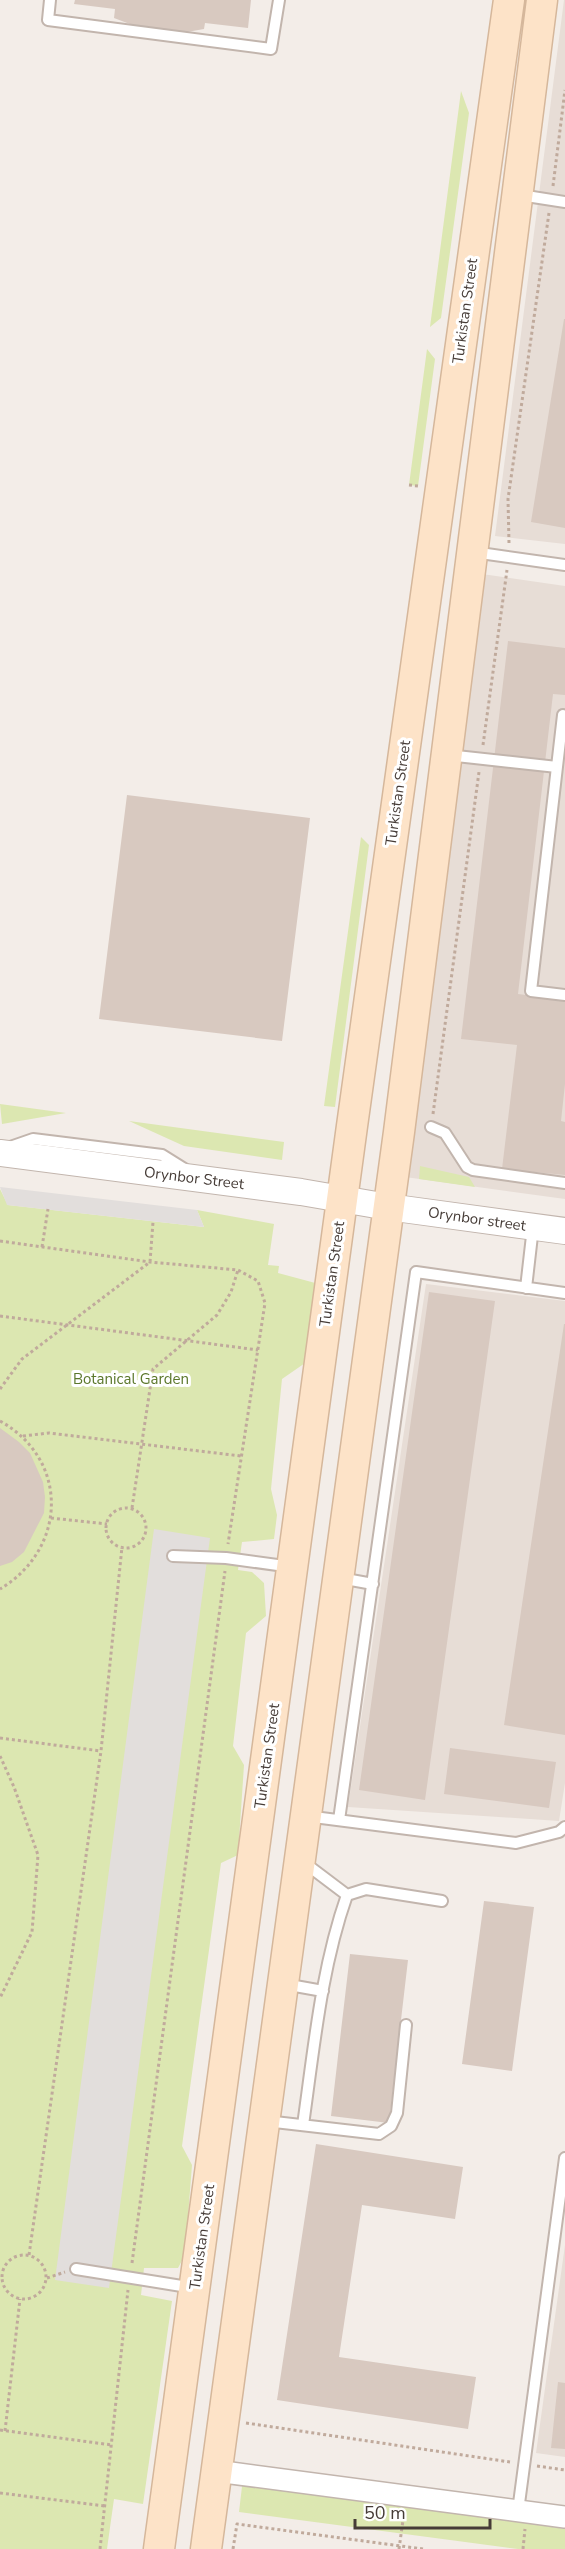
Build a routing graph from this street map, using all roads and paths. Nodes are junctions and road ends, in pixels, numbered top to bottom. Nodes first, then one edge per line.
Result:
1 (50, 0) edge
2 (279, 0) edge
3 (509, 0) edge
4 (542, 0) edge
5 (565, 90) edge
6 (517, 194) junction
7 (551, 200) junction
8 (565, 202) edge
9 (409, 484) dead end
10 (418, 486) dead end
11 (472, 552) junction
12 (509, 557) junction
13 (565, 565) edge
14 (565, 716) edge
15 (447, 755) junction
16 (481, 759) junction
17 (557, 767) junction
18 (565, 995) edge
19 (431, 1127) joint
20 (0, 1152) edge
21 (565, 1183) edge
22 (342, 1200) junction
23 (388, 1207) junction
24 (48, 1209) dead end
25 (153, 1222) dead end
26 (533, 1227) junction
27 (565, 1231) edge
28 (0, 1241) edge
29 (42, 1247) junction
30 (150, 1262) junction
31 (238, 1270) junction
32 (526, 1288) junction
33 (565, 1293) edge
34 (0, 1316) edge
35 (67, 1325) junction
36 (186, 1341) junction
37 (258, 1350) junction
38 (0, 1389) edge
39 (0, 1421) edge
40 (23, 1436) junction
41 (141, 1444) junction
42 (242, 1456) junction
43 (132, 1508) junction
44 (51, 1518) junction
45 (107, 1524) junction
46 (122, 1547) junction
47 (173, 1556) dead end
48 (226, 1558) junction
49 (292, 1567) junction
50 (339, 1578) junction
51 (373, 1584) junction
52 (0, 1590) edge
53 (0, 1738) edge
54 (101, 1751) junction
55 (0, 1756) edge
56 (311, 1783) junction
57 (263, 1785) junction
58 (306, 1816) junction
59 (339, 1820) junction
60 (565, 1827) edge
61 (300, 1860) junction
62 (347, 1895) junction
63 (442, 1902) dead end
64 (245, 1918) junction
65 (292, 1922) junction
66 (283, 1984) junction
67 (323, 1991) junction
68 (0, 1998) edge
69 (406, 2025) dead end
70 (265, 2120) junction
71 (303, 2125) junction
72 (565, 2158) edge
73 (29, 2255) junction
74 (76, 2269) dead end
75 (1, 2276) edge
76 (130, 2277) junction
77 (195, 2288) junction
78 (20, 2299) junction
79 (224, 2419) junction
80 (2, 2431) edge
81 (112, 2445) junction
82 (524, 2465) junction
83 (170, 2469) junction
84 (565, 2470) edge
85 (215, 2482) junction
86 (0, 2493) edge
87 (406, 2496) junction
88 (105, 2506) junction
89 (518, 2511) junction
90 (565, 2517) edge
91 (399, 2547) edge
92 (100, 2549) edge
93 (159, 2549) edge
94 (206, 2549) edge
95 (233, 2549) edge
96 (423, 2549) edge

1 - 2 lane
3 - 22 main road, Turkistan Street
4 - 6 main road
5 - 7 path
6 - 7 lane
6 - 11 main road
7 - 8 lane
7 - 12 path
9 - 10 path
11 - 12 lane
11 - 15 main road
12 - 13 lane
12 - 16 path
14 - 17 lane
15 - 16 lane
15 - 23 main road
16 - 17 lane
16 - 19 path
17 - 18 lane
19 - 21 lane
20 - 22 street, Orynbor Street
22 - 23 street, Orynbor Street
22 - 49 main road, Turkistan Street
23 - 26 street, Orynbor street
23 - 50 main road
24 - 29 path
25 - 30 path
26 - 27 street, Orynbor street
26 - 32 lane
28 - 29 path
29 - 30 path
30 - 31 path
30 - 35 path
31 - 36 path
31 - 37 path
32 - 33 lane
32 - 51 lane
34 - 35 path
35 - 36 path
35 - 38 path
36 - 37 path
36 - 41 path
37 - 42 path
39 - 40 path
40 - 41 path
40 - 44 path
41 - 42 path
41 - 43 path
42 - 48 path
43 - 45 path
43 - 46 path
44 - 45 path
44 - 52 path
45 - 46 path
46 - 54 path
47 - 48 lane
48 - 49 lane
48 - 76 path
49 - 57 main road, Turkistan Street
50 - 51 lane
50 - 56 main road
51 - 59 lane
53 - 54 path
54 - 73 path
55 - 68 path
56 - 57 main road
56 - 58 main road
57 - 64 main road, Turkistan Street
58 - 59 lane
58 - 61 main road
59 - 60 lane
61 - 62 lane
61 - 65 main road
62 - 63 lane
62 - 67 lane
64 - 65 main road
64 - 77 main road, Turkistan Street
65 - 66 main road
66 - 67 lane
66 - 70 main road
67 - 71 lane
69 - 71 lane
70 - 71 lane
70 - 79 main road
72 - 82 lane
73 - 75 path
73 - 78 path
74 - 76 lane
75 - 78 path
76 - 77 lane
76 - 81 path
77 - 83 main road, Turkistan Street
78 - 80 path
79 - 82 path
79 - 85 main road
80 - 81 path
81 - 88 path
82 - 84 path
82 - 89 lane
83 - 85 main road
83 - 93 main road, Turkistan Street
85 - 87 street
85 - 94 main road
86 - 88 path
87 - 89 street
87 - 91 path
88 - 92 path
89 - 90 street
91 - 95 path
91 - 96 path

